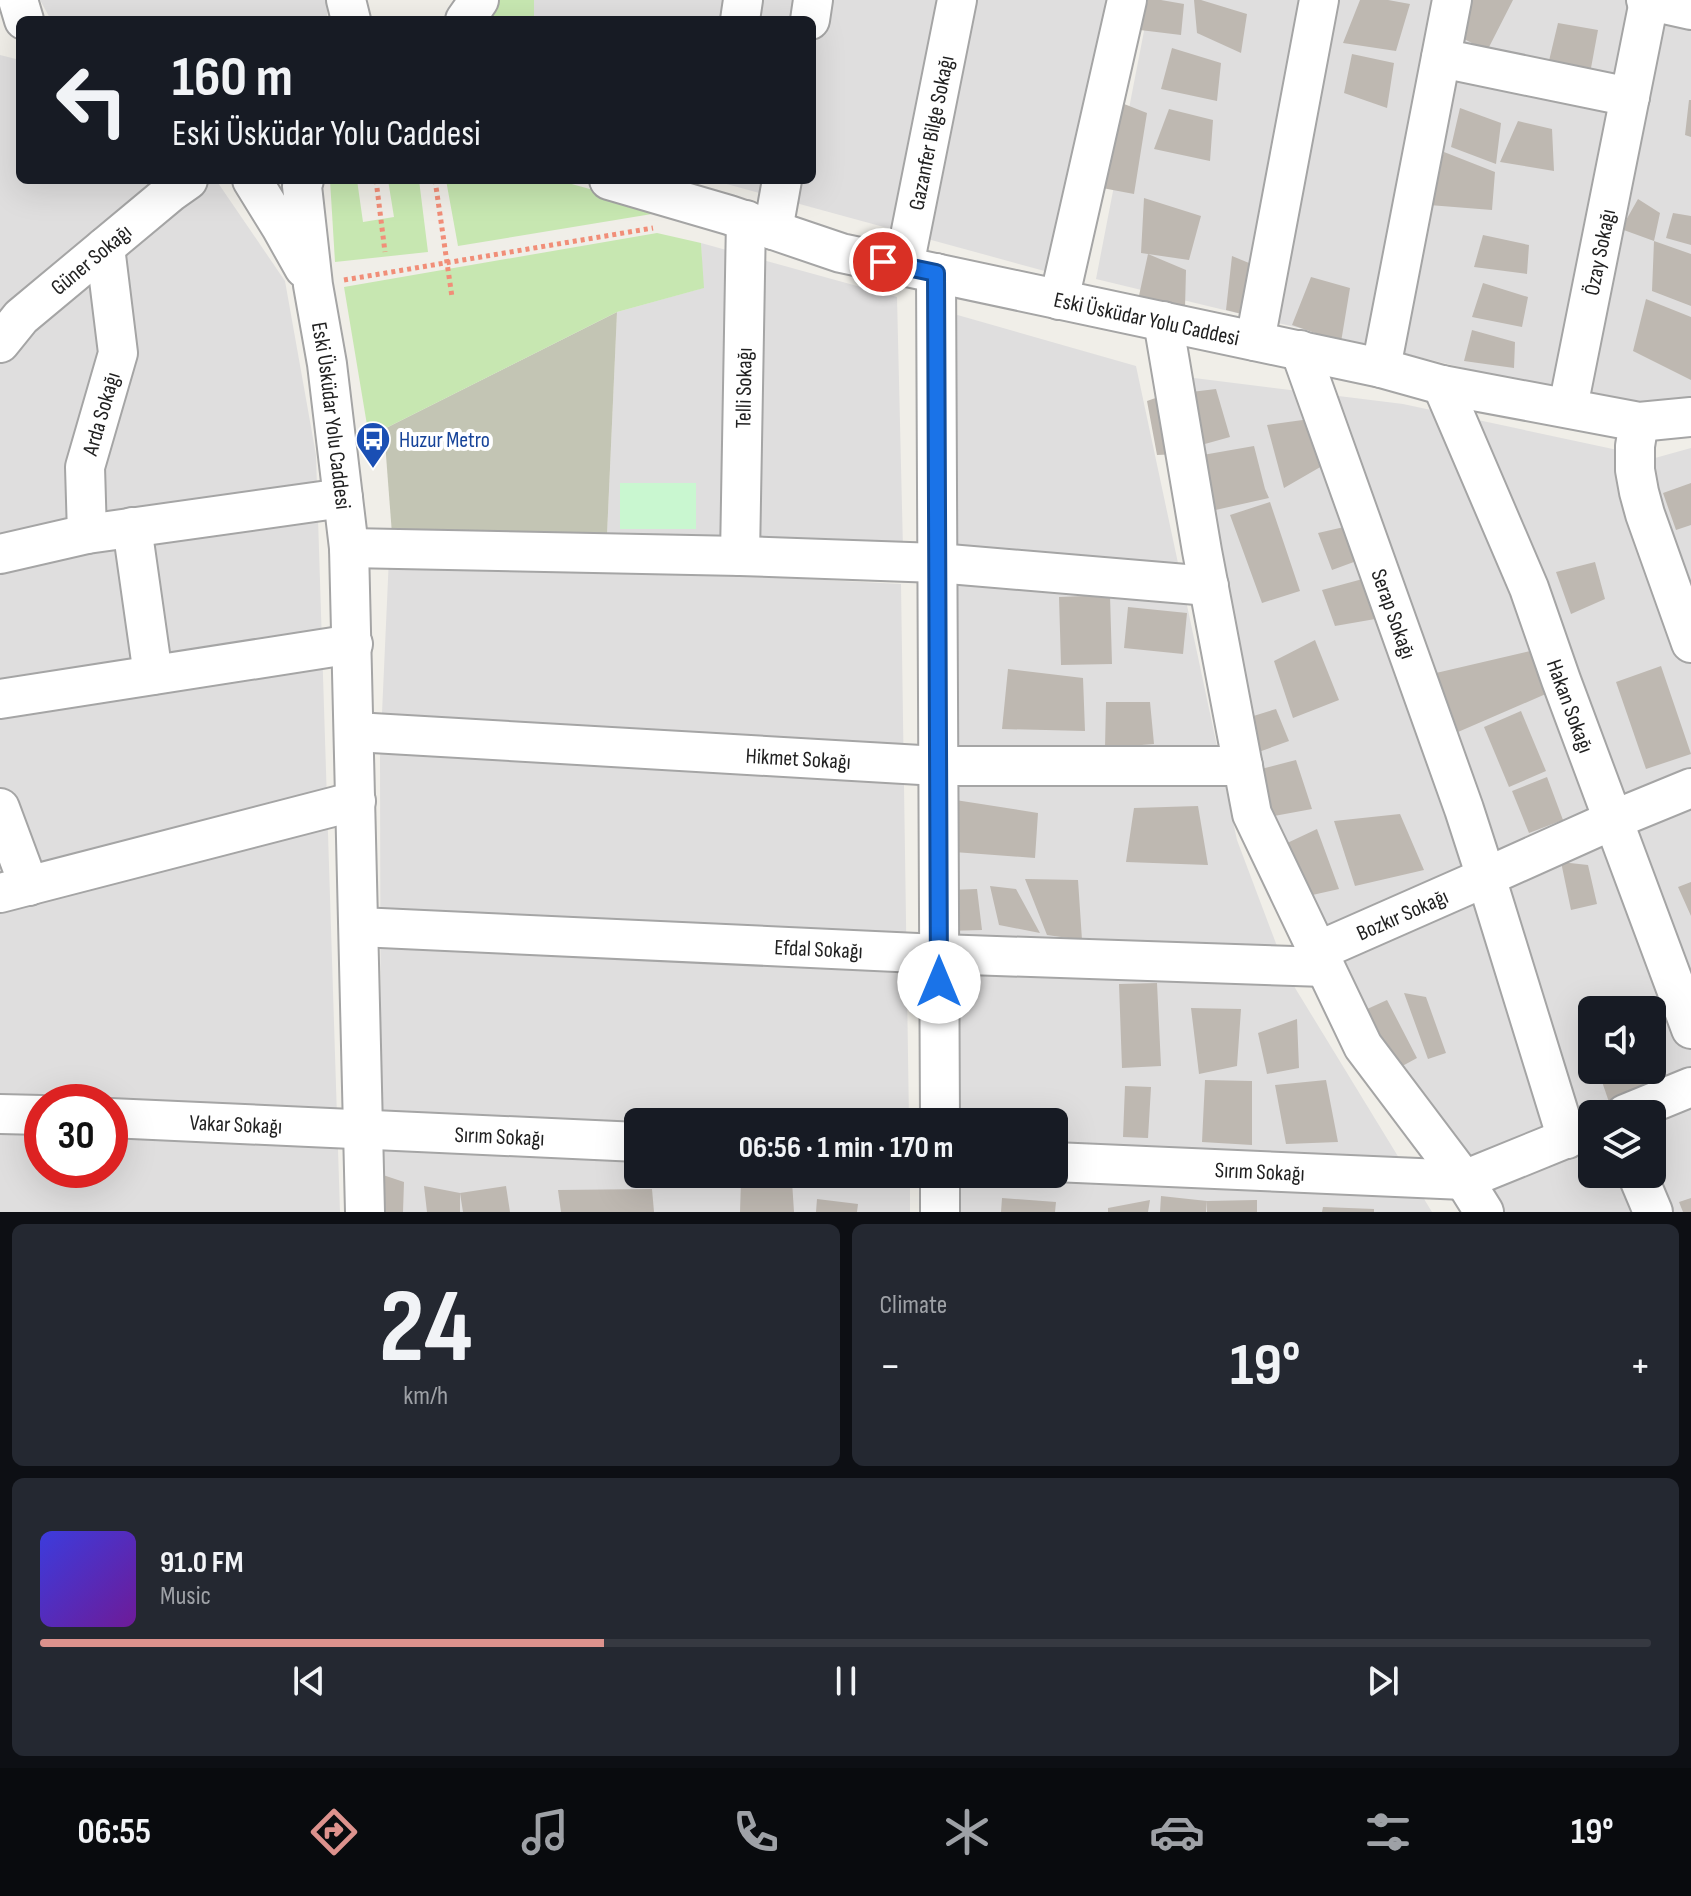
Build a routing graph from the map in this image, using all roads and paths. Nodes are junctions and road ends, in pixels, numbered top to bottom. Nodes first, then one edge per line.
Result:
1 (957, 0) edge
2 (1127, 0) edge
3 (1319, 0) edge
4 (1452, 0) edge
5 (1648, 0) edge
6 (1691, 10) edge
7 (1441, 58) junction
8 (1630, 97) junction
9 (183, 184) edge
10 (254, 184) edge
11 (303, 184) edge
12 (376, 184) edge
13 (436, 184) edge
14 (622, 184) edge
15 (780, 184) edge
16 (759, 225) junction
17 (666, 226) dead end
18 (105, 247) junction
19 (385, 252) dead end
20 (446, 263) junction
21 (920, 270) junction
22 (313, 285) junction
23 (452, 297) dead end
24 (1059, 300) junction
25 (1163, 321) junction
26 (1255, 341) junction
27 (0, 343) edge
28 (1300, 350) junction
29 (1381, 368) junction
30 (1442, 385) junction
31 (1568, 407) junction
32 (1691, 417) edge
33 (1639, 422) junction
34 (343, 498) junction
35 (132, 527) junction
36 (87, 534) junction
37 (349, 548) junction
38 (0, 554) edge
39 (740, 556) junction
40 (937, 563) junction
41 (1209, 586) junction
42 (1690, 638) edge
43 (353, 644) junction
44 (153, 675) junction
45 (0, 699) edge
46 (355, 732) junction
47 (938, 766) junction
48 (1243, 766) junction
49 (1691, 788) edge
50 (356, 801) junction
51 (0, 808) edge
52 (1613, 820) junction
53 (1486, 877) junction
54 (14, 889) edge
55 (359, 927) junction
56 (939, 954) junction
57 (1322, 959) junction
58 (1691, 1029) edge
59 (1691, 1087) edge
60 (1659, 1100) edge
61 (940, 1108) edge
62 (0, 1114) edge
63 (24, 1115) edge
64 (128, 1119) edge
65 (363, 1128) junction
66 (1578, 1128) edge
67 (1578, 1134) edge
68 (624, 1141) edge
69 (1068, 1163) edge
70 (1464, 1180) junction
71 (940, 1188) edge
72 (1643, 1188) edge
73 (365, 1212) edge
74 (940, 1212) edge
75 (1484, 1212) edge
76 (1653, 1212) edge

1 - 21 street, Gazanfer Bilge Sokağı
2 - 24 street
3 - 26 street
4 - 7 street
5 - 6 street
5 - 8 street, Özay Sokağı
7 - 8 street
7 - 29 street
8 - 31 street, Özay Sokağı
9 - 18 street, Güner Sokağı
10 - 22 street, Eski Üsküdar Yolu Caddesi
11 - 22 street, Eski Üsküdar Yolu Caddesi
12 - 19 path
13 - 20 path
14 - 16 street, Eski Üsküdar Yolu Caddesi
15 - 16 street, Telli Sokağı
16 - 21 street, Eski Üsküdar Yolu Caddesi
16 - 39 street, Telli Sokağı
17 - 20 path
18 - 27 street, Güner Sokağı
18 - 36 street, Arda Sokağı
20 - 22 path
20 - 23 path
21 - 24 street, Eski Üsküdar Yolu Caddesi
21 - 40 street, Gazanfer Bilge Sokağı
22 - 34 street, Eski Üsküdar Yolu Caddesi
24 - 25 street, Eski Üsküdar Yolu Caddesi
25 - 26 street, Eski Üsküdar Yolu Caddesi
25 - 41 street
26 - 28 street, Eski Üsküdar Yolu Caddesi
28 - 29 street, Eski Üsküdar Yolu Caddesi
28 - 53 street, Serap Sokağı
29 - 30 street, Eski Üsküdar Yolu Caddesi
30 - 31 street, Eski Üsküdar Yolu Caddesi
30 - 52 street, Hakan Sokağı
31 - 33 street, Eski Üsküdar Yolu Caddesi
32 - 33 street, Eski Üsküdar Yolu Caddesi
33 - 42 street
34 - 35 street
34 - 37 street, Eski Üsküdar Yolu Caddesi
35 - 36 street
35 - 44 street
36 - 38 street
37 - 39 street
37 - 43 street, Eski Üsküdar Yolu Caddesi
39 - 40 street
40 - 41 street
40 - 47 street, Gazanfer Bilge Sokağı
41 - 48 street
43 - 44 street
43 - 46 street, Eski Üsküdar Yolu Caddesi
44 - 45 street
46 - 47 street, Hikmet Sokağı
46 - 50 street, Eski Üsküdar Yolu Caddesi
47 - 48 street, Hikmet Sokağı
47 - 56 street, Gazanfer Bilge Sokağı
48 - 57 street
49 - 52 street, Bozkır Sokağı
50 - 54 street
50 - 55 street, Eski Üsküdar Yolu Caddesi
51 - 54 street
52 - 53 street, Bozkır Sokağı
52 - 58 street, Hakan Sokağı
53 - 57 street, Bozkır Sokağı
53 - 66 street, Serap Sokağı
55 - 56 street, Efdal Sokağı
55 - 65 street, Eski Üsküdar Yolu Caddesi
56 - 57 street, Efdal Sokağı
56 - 61 street, Gazanfer Bilge Sokağı
57 - 70 street
59 - 60 street
62 - 63 street
64 - 65 street, Vakar Sokağı
65 - 68 street, Sırım Sokağı
65 - 73 street, Eski Üsküdar Yolu Caddesi
67 - 70 street
69 - 70 street, Sırım Sokağı
70 - 75 street
71 - 74 street
72 - 76 street

